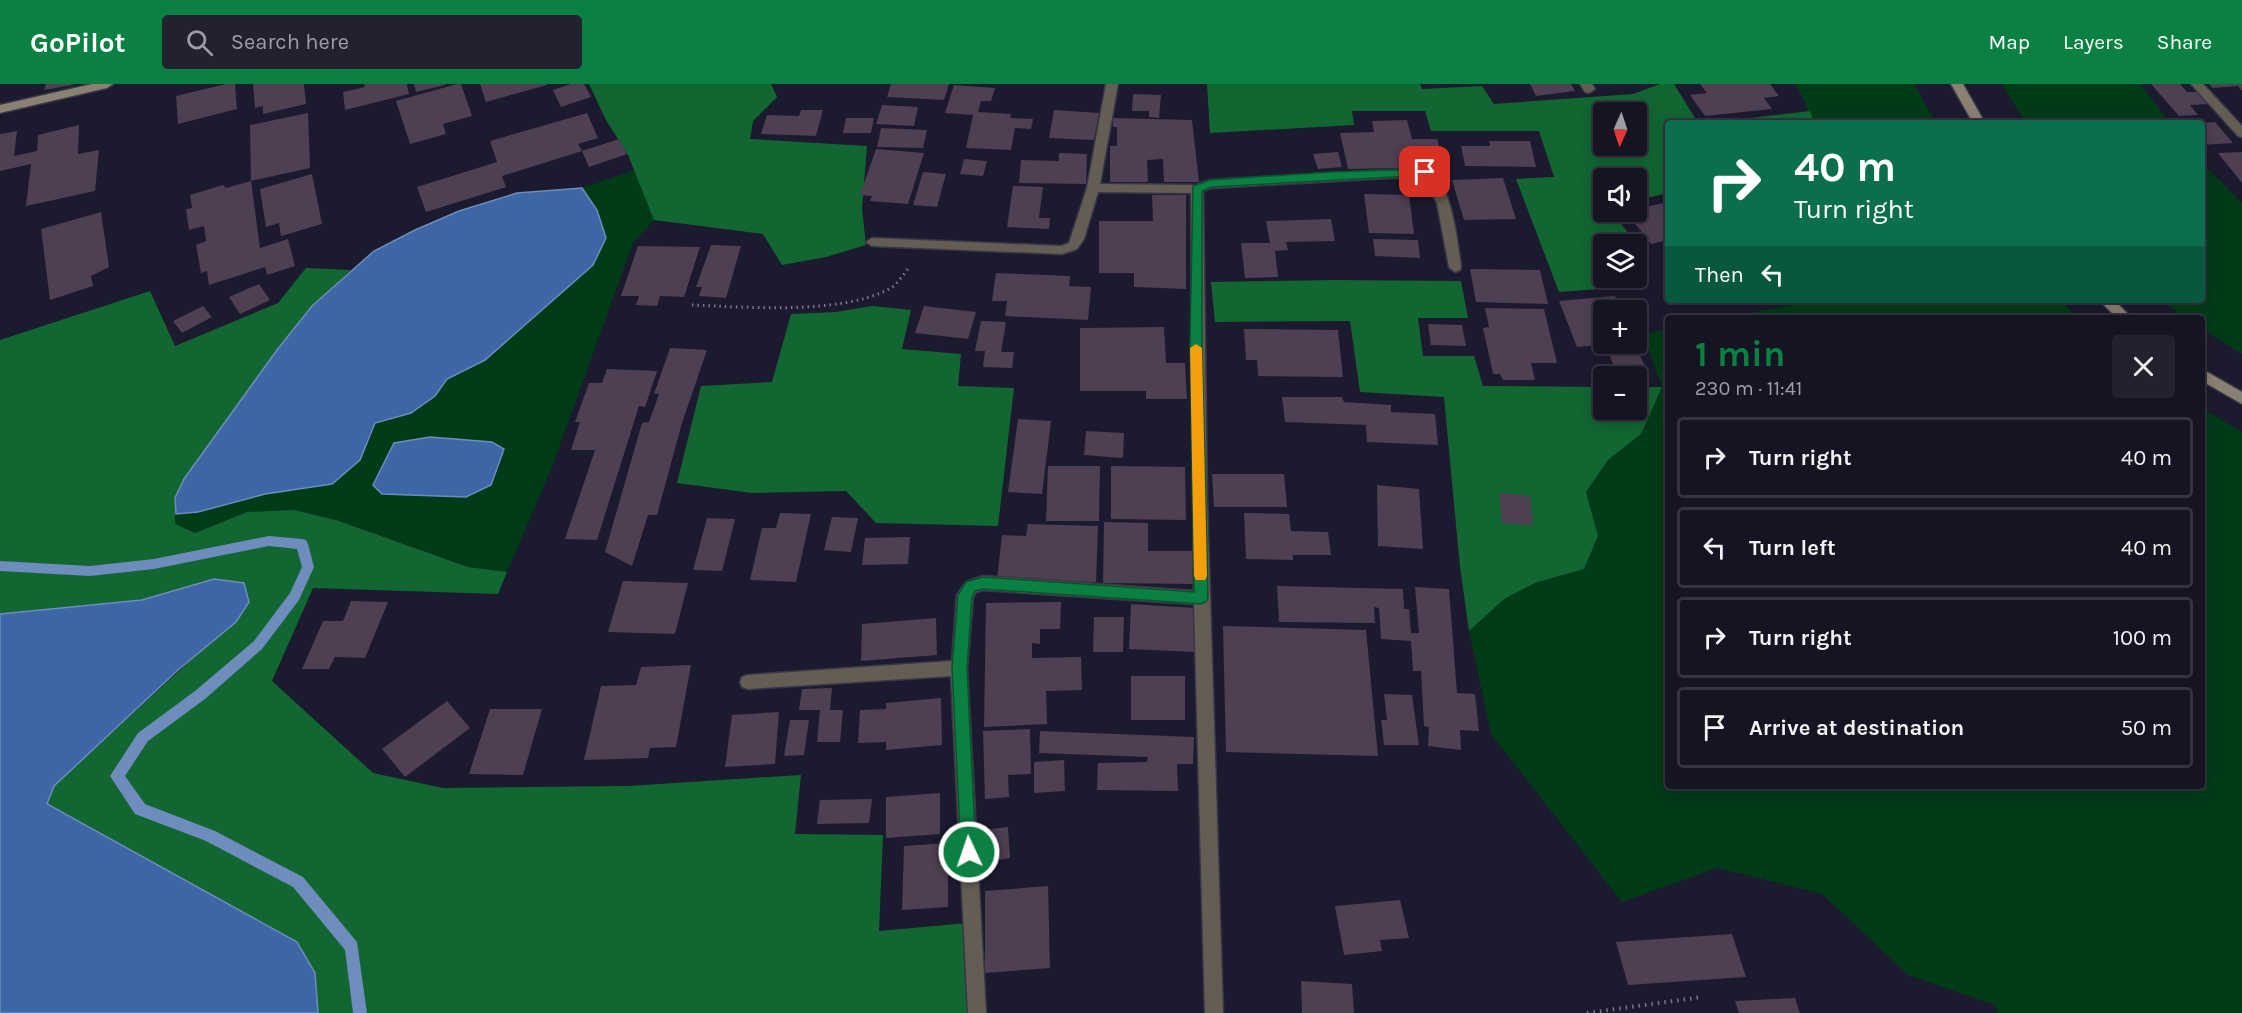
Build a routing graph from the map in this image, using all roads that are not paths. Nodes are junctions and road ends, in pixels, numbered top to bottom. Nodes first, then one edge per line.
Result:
1 (106, 84) edge
2 (1112, 84) edge
3 (1957, 84) edge
4 (2197, 84) edge
5 (0, 109) edge
6 (1977, 120) edge
7 (2242, 133) edge
8 (1093, 188) junction
9 (1197, 189) junction
10 (872, 242) dead end
11 (1455, 267) dead end
12 (2109, 303) edge
13 (2122, 315) edge
14 (2205, 376) edge
15 (2242, 399) edge
16 (1201, 598) junction
17 (959, 668) junction
18 (748, 682) dead end
19 (976, 1013) edge
20 (1214, 1013) edge

1 - 5 main road
2 - 8 street
3 - 6 main road
4 - 7 street
8 - 9 street
8 - 10 street
9 - 11 street
9 - 16 street
12 - 13 main road
14 - 15 main road
16 - 17 street
16 - 20 street
17 - 18 street
17 - 19 street

